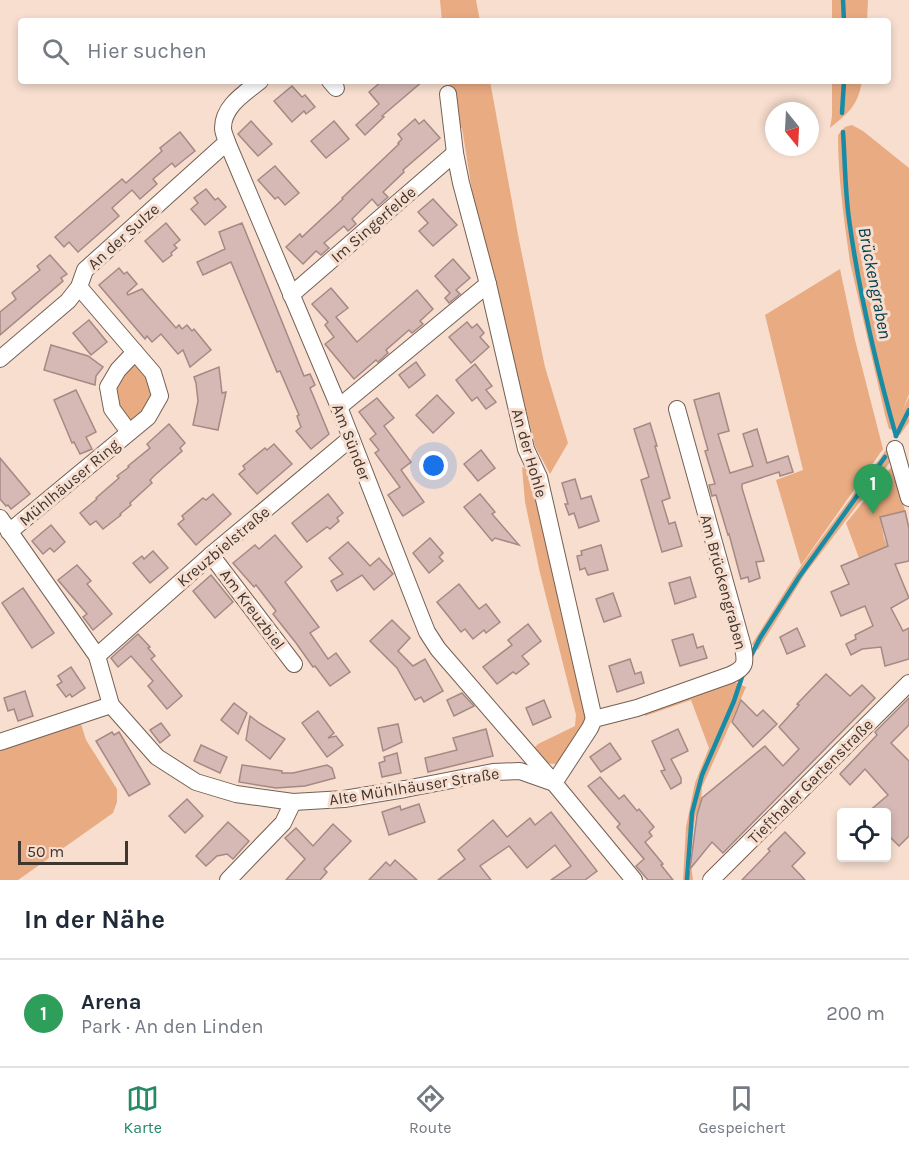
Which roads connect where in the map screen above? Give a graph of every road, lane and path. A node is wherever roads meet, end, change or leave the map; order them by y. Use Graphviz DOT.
graph roads {
  1 [pos="256,84"];
  2 [pos="448,94"];
  3 [pos="227,142"];
  4 [pos="455,153"];
  5 [pos="488,284"];
  6 [pos="79,287"];
  7 [pos="291,295"];
  8 [pos="135,352"];
  9 [pos="0,359"];
  10 [pos="339,407"];
  11 [pos="677,409"];
  12 [pos="129,432"];
  13 [pos="351,438"];
  14 [pos="895,449"];
  15 [pos="909,498"];
  16 [pos="5,525"];
  17 [pos="211,555"];
  18 [pos="96,656"];
  19 [pos="294,664"];
  20 [pos="909,683"];
  21 [pos="111,705"];
  22 [pos="594,719"];
  23 [pos="0,742"];
  24 [pos="554,783"];
  25 [pos="293,802"];
  26 [pos="228,880"];
  27 [pos="634,880"];
  28 [pos="711,880"];
  1 -- 3 [label="street, Am Sünder"];
  2 -- 4 [label="street, An der Hohle"];
  3 -- 6 [label="street, An der Sulze"];
  3 -- 7 [label="street, Am Sünder"];
  4 -- 5 [label="street, An der Hohle"];
  4 -- 7 [label="street, Im Singerfelde"];
  5 -- 10 [label="street"];
  5 -- 22 [label="street, An der Hohle"];
  6 -- 8 [label="street, Mühlhäuser Ring"];
  6 -- 9 [label="street, An der Sulze"];
  7 -- 10 [label="street, Am Sünder"];
  8 -- 12 [label="street, Mühlhäuser Ring"];
  8 -- 12 [label="street, Mühlhäuser Ring"];
  10 -- 13 [label="street, Am Sünder"];
  11 -- 22 [label="street, Am Brückengraben"];
  12 -- 16 [label="street, Mühlhäuser Ring"];
  13 -- 17 [label="street, Kreuzbielstraße"];
  13 -- 24 [label="street, Am Sünder"];
  14 -- 15 [label="street"];
  16 -- 18 [label="street, Alte Mühlhäuser Straße"];
  17 -- 18 [label="street, Kreuzbielstraße"];
  17 -- 19 [label="street, Am Kreuzbiel"];
  18 -- 21 [label="street, Alte Mühlhäuser Straße"];
  20 -- 28 [label="street, Tiefthaler Gartenstraße"];
  21 -- 23 [label="street"];
  21 -- 25 [label="street, Alte Mühlhäuser Straße"];
  22 -- 24 [label="street"];
  24 -- 25 [label="street, Alte Mühlhäuser Straße"];
  24 -- 27 [label="street"];
  25 -- 26 [label="street"];
}
